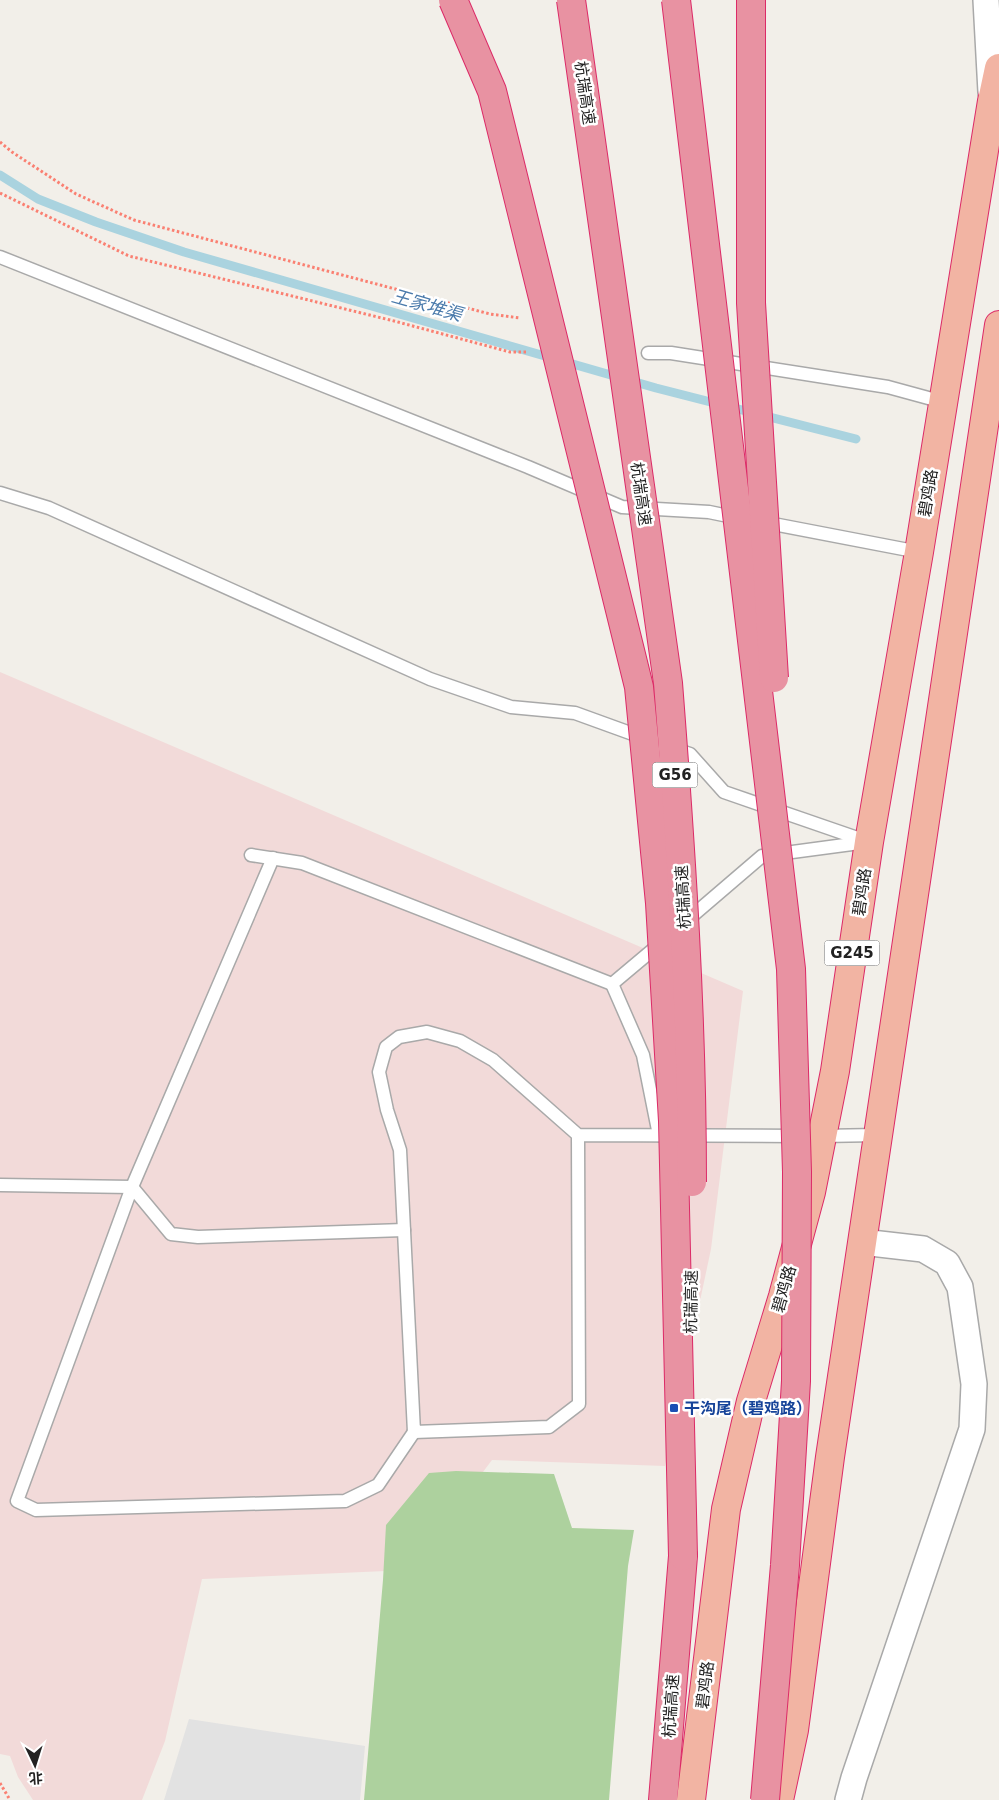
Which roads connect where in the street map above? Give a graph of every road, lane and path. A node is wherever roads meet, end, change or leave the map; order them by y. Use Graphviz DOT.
graph roads {
  1 [pos="453,0"];
  2 [pos="571,0"];
  3 [pos="676,0"];
  4 [pos="750,0"];
  5 [pos="986,0"];
  6 [pos="999,68"];
  7 [pos="992,101"];
  8 [pos="0,142"];
  9 [pos="0,194"];
  10 [pos="0,257"];
  11 [pos="526,318"];
  12 [pos="999,325"];
  13 [pos="510,352"];
  14 [pos="648,353"];
  15 [pos="943,402"];
  16 [pos="0,493"];
  17 [pos="918,552"];
  18 [pos="869,842"];
  19 [pos="251,855"];
  20 [pos="273,858"];
  21 [pos="791,969"];
  22 [pos="612,984"];
  23 [pos="578,1135"];
  24 [pos="659,1135"];
  25 [pos="878,1135"];
  26 [pos="822,1136"];
  27 [pos="0,1185"];
  28 [pos="132,1187"];
  29 [pos="404,1230"];
  30 [pos="862,1242"];
  31 [pos="414,1432"];
  32 [pos="683,1556"];
  33 [pos="0,1783"];
  34 [pos="10,1800"];
  35 [pos="664,1800"];
  36 [pos="691,1800"];
  37 [pos="765,1800"];
  38 [pos="779,1800"];
  39 [pos="848,1800"];
  1 -- 32 [label="highway, bridge"];
  2 -- 32 [label="highway, 杭瑞高速 / G56, bridge"];
  3 -- 21 [label="highway, bridge"];
  4 -- 21 [label="highway, bridge"];
  5 -- 7 [label="street"];
  6 -- 7 [label="highway, 碧鸡路 / G245"];
  7 -- 15 [label="highway, 碧鸡路 / G245"];
  8 -- 11 [label="path"];
  9 -- 13 [label="path"];
  10 -- 17 [label="lane"];
  12 -- 25 [label="highway, G245"];
  14 -- 15 [label="lane"];
  15 -- 17 [label="highway, 碧鸡路 / G245"];
  16 -- 18 [label="lane"];
  17 -- 18 [label="highway, 碧鸡路 / G245"];
  18 -- 22 [label="lane"];
  18 -- 26 [label="highway, 碧鸡路 / G245"];
  19 -- 20 [label="lane"];
  20 -- 22 [label="lane"];
  20 -- 28 [label="lane"];
  21 -- 37 [label="highway, bridge"];
  22 -- 24 [label="lane"];
  23 -- 24 [label="lane"];
  23 -- 29 [label="lane"];
  23 -- 31 [label="lane"];
  24 -- 26 [label="lane"];
  25 -- 26 [label="lane"];
  25 -- 30 [label="highway, G245"];
  26 -- 36 [label="highway, 碧鸡路 / G245"];
  27 -- 28 [label="lane"];
  28 -- 29 [label="lane"];
  28 -- 31 [label="lane"];
  29 -- 31 [label="lane"];
  30 -- 38 [label="highway, G245"];
  30 -- 39 [label="street"];
  32 -- 35 [label="highway, 杭瑞高速"];
  33 -- 34 [label="path"];
}
